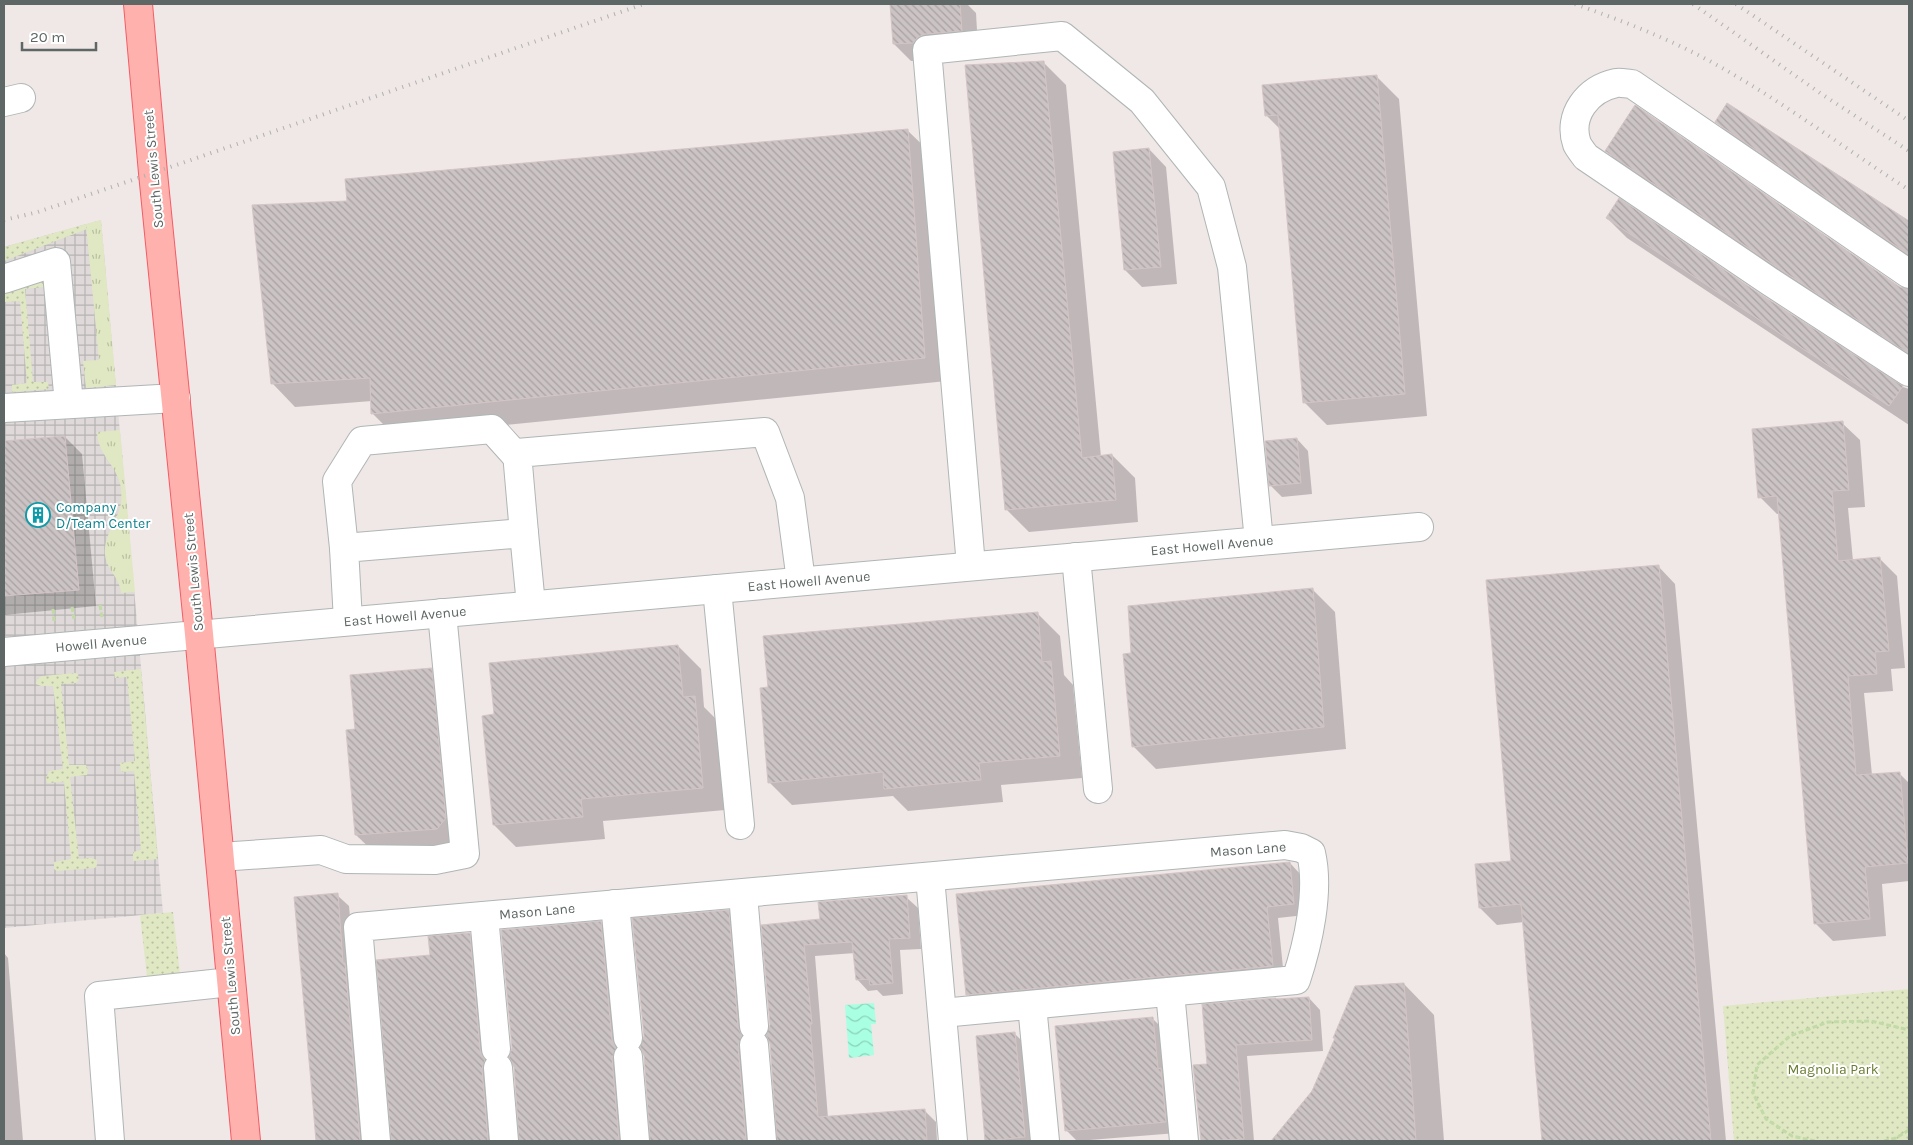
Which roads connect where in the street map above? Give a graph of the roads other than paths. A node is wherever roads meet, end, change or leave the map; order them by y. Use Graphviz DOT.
graph roads {
  1 [pos="138,4"];
  2 [pos="1909,274"];
  3 [pos="4,280"];
  4 [pos="1909,372"];
  5 [pos="176,398"];
  6 [pos="69,404"];
  7 [pos="4,408"];
  8 [pos="518,458"];
  9 [pos="1418,527"];
  10 [pos="524,533"];
  11 [pos="1259,541"];
  12 [pos="344,548"];
  13 [pos="1076,557"];
  14 [pos="971,566"];
  15 [pos="801,581"];
  16 [pos="717,589"];
  17 [pos="531,605"];
  18 [pos="442,613"];
  19 [pos="348,621"];
  20 [pos="199,634"];
  21 [pos="4,652"];
  22 [pos="1098,789"];
  23 [pos="740,825"];
  24 [pos="220,857"];
  25 [pos="930,876"];
  26 [pos="744,894"];
  27 [pos="615,904"];
  28 [pos="484,916"];
  29 [pos="231,982"];
  30 [pos="1170,992"];
  31 [pos="1032,1005"];
  32 [pos="942,1013"];
  33 [pos="110,1141"];
  34 [pos="246,1141"];
  35 [pos="376,1141"];
  36 [pos="504,1141"];
  37 [pos="635,1141"];
  38 [pos="762,1141"];
  39 [pos="953,1141"];
  40 [pos="1045,1141"];
  41 [pos="1184,1141"];
  1 -- 5 [label="main road, South Lewis Street"];
  2 -- 4 [label="street"];
  3 -- 6 [label="street"];
  5 -- 6 [label="street"];
  5 -- 20 [label="main road, South Lewis Street"];
  6 -- 7 [label="street"];
  8 -- 10 [label="street"];
  8 -- 12 [label="street"];
  8 -- 15 [label="street"];
  9 -- 11 [label="street, East Howell Avenue"];
  10 -- 12 [label="street"];
  10 -- 17 [label="street"];
  11 -- 13 [label="street, East Howell Avenue"];
  11 -- 14 [label="street"];
  12 -- 19 [label="street"];
  13 -- 14 [label="street, East Howell Avenue"];
  13 -- 22 [label="street"];
  14 -- 15 [label="street, East Howell Avenue"];
  15 -- 16 [label="street, East Howell Avenue"];
  16 -- 17 [label="street, East Howell Avenue"];
  16 -- 23 [label="street"];
  17 -- 18 [label="street, East Howell Avenue"];
  18 -- 19 [label="street, East Howell Avenue"];
  18 -- 24 [label="street"];
  19 -- 20 [label="street, East Howell Avenue"];
  20 -- 21 [label="street, Howell Avenue"];
  20 -- 24 [label="main road, South Lewis Street"];
  24 -- 29 [label="main road, South Lewis Street"];
  25 -- 26 [label="street, Mason Lane"];
  25 -- 30 [label="street, Mason Lane"];
  25 -- 32 [label="street"];
  26 -- 27 [label="street, Mason Lane"];
  26 -- 38 [label="street"];
  27 -- 28 [label="street, Mason Lane"];
  27 -- 37 [label="street"];
  28 -- 35 [label="street, Mason Lane"];
  28 -- 36 [label="street"];
  29 -- 33 [label="street"];
  29 -- 34 [label="main road, South Lewis Street"];
  30 -- 31 [label="street, Mason Lane"];
  30 -- 41 [label="street"];
  31 -- 32 [label="street, Mason Lane"];
  31 -- 40 [label="street"];
  32 -- 39 [label="street"];
}
